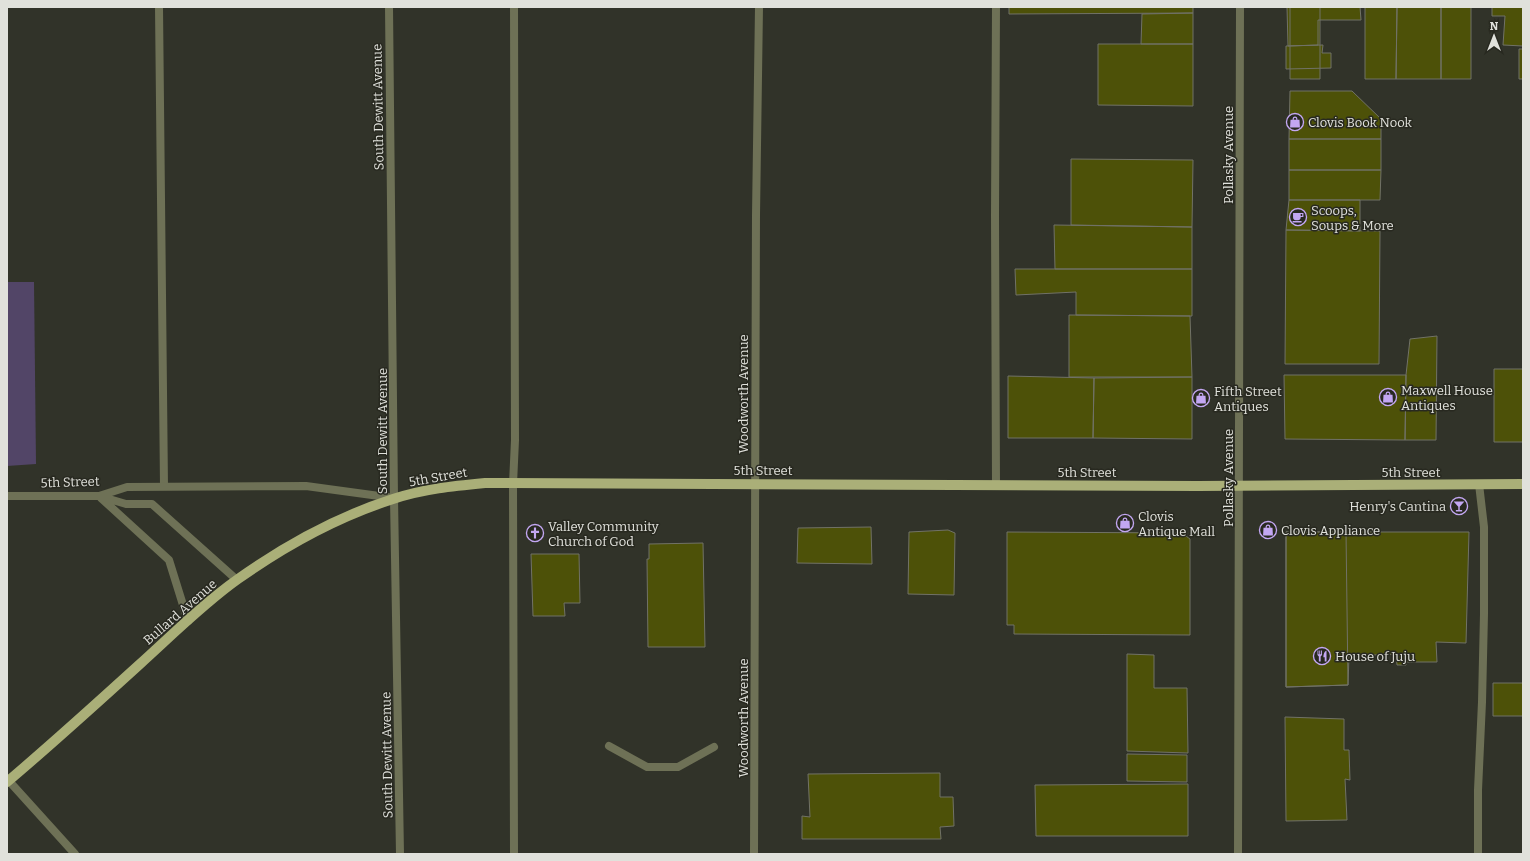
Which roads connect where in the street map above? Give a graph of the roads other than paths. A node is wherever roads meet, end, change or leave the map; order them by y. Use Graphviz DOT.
graph roads {
  1 [pos="159,7"];
  2 [pos="389,7"];
  3 [pos="514,7"];
  4 [pos="759,7"];
  5 [pos="996,7"];
  6 [pos="1240,7"];
  7 [pos="755,483"];
  8 [pos="513,484"];
  9 [pos="1479,484"];
  10 [pos="1523,484"];
  11 [pos="996,485"];
  12 [pos="164,486"];
  13 [pos="1239,486"];
  14 [pos="7,496"];
  15 [pos="99,496"];
  16 [pos="394,498"];
  17 [pos="237,580"];
  18 [pos="188,621"];
  19 [pos="609,746"];
  20 [pos="714,747"];
  21 [pos="8,782"];
  22 [pos="75,854"];
  23 [pos="400,854"];
  24 [pos="514,854"];
  25 [pos="754,854"];
  26 [pos="1238,854"];
  27 [pos="1478,854"];
  1 -- 12 [label="street"];
  2 -- 16 [label="street, South Dewitt Avenue"];
  3 -- 8 [label="street"];
  4 -- 7 [label="street, Woodworth Avenue"];
  5 -- 11 [label="street"];
  6 -- 13 [label="street, Pollasky Avenue"];
  7 -- 8 [label="main road, 5th Street"];
  7 -- 11 [label="main road, 5th Street"];
  7 -- 25 [label="street, Woodworth Avenue"];
  8 -- 16 [label="main road, 5th Street"];
  8 -- 24 [label="street"];
  9 -- 10 [label="main road, 5th Street"];
  9 -- 13 [label="main road, 5th Street"];
  9 -- 27 [label="street"];
  11 -- 13 [label="main road, 5th Street"];
  12 -- 15 [label="street, 5th Street"];
  12 -- 16 [label="street, 5th Street"];
  13 -- 26 [label="street, Pollasky Avenue"];
  14 -- 15 [label="street, 5th Street"];
  15 -- 17 [label="street"];
  15 -- 18 [label="street"];
  16 -- 17 [label="main road, Bullard Avenue"];
  16 -- 23 [label="street, South Dewitt Avenue"];
  17 -- 18 [label="main road, Bullard Avenue"];
  18 -- 21 [label="main road, Bullard Avenue"];
  19 -- 20 [label="street"];
  21 -- 22 [label="street"];
}
